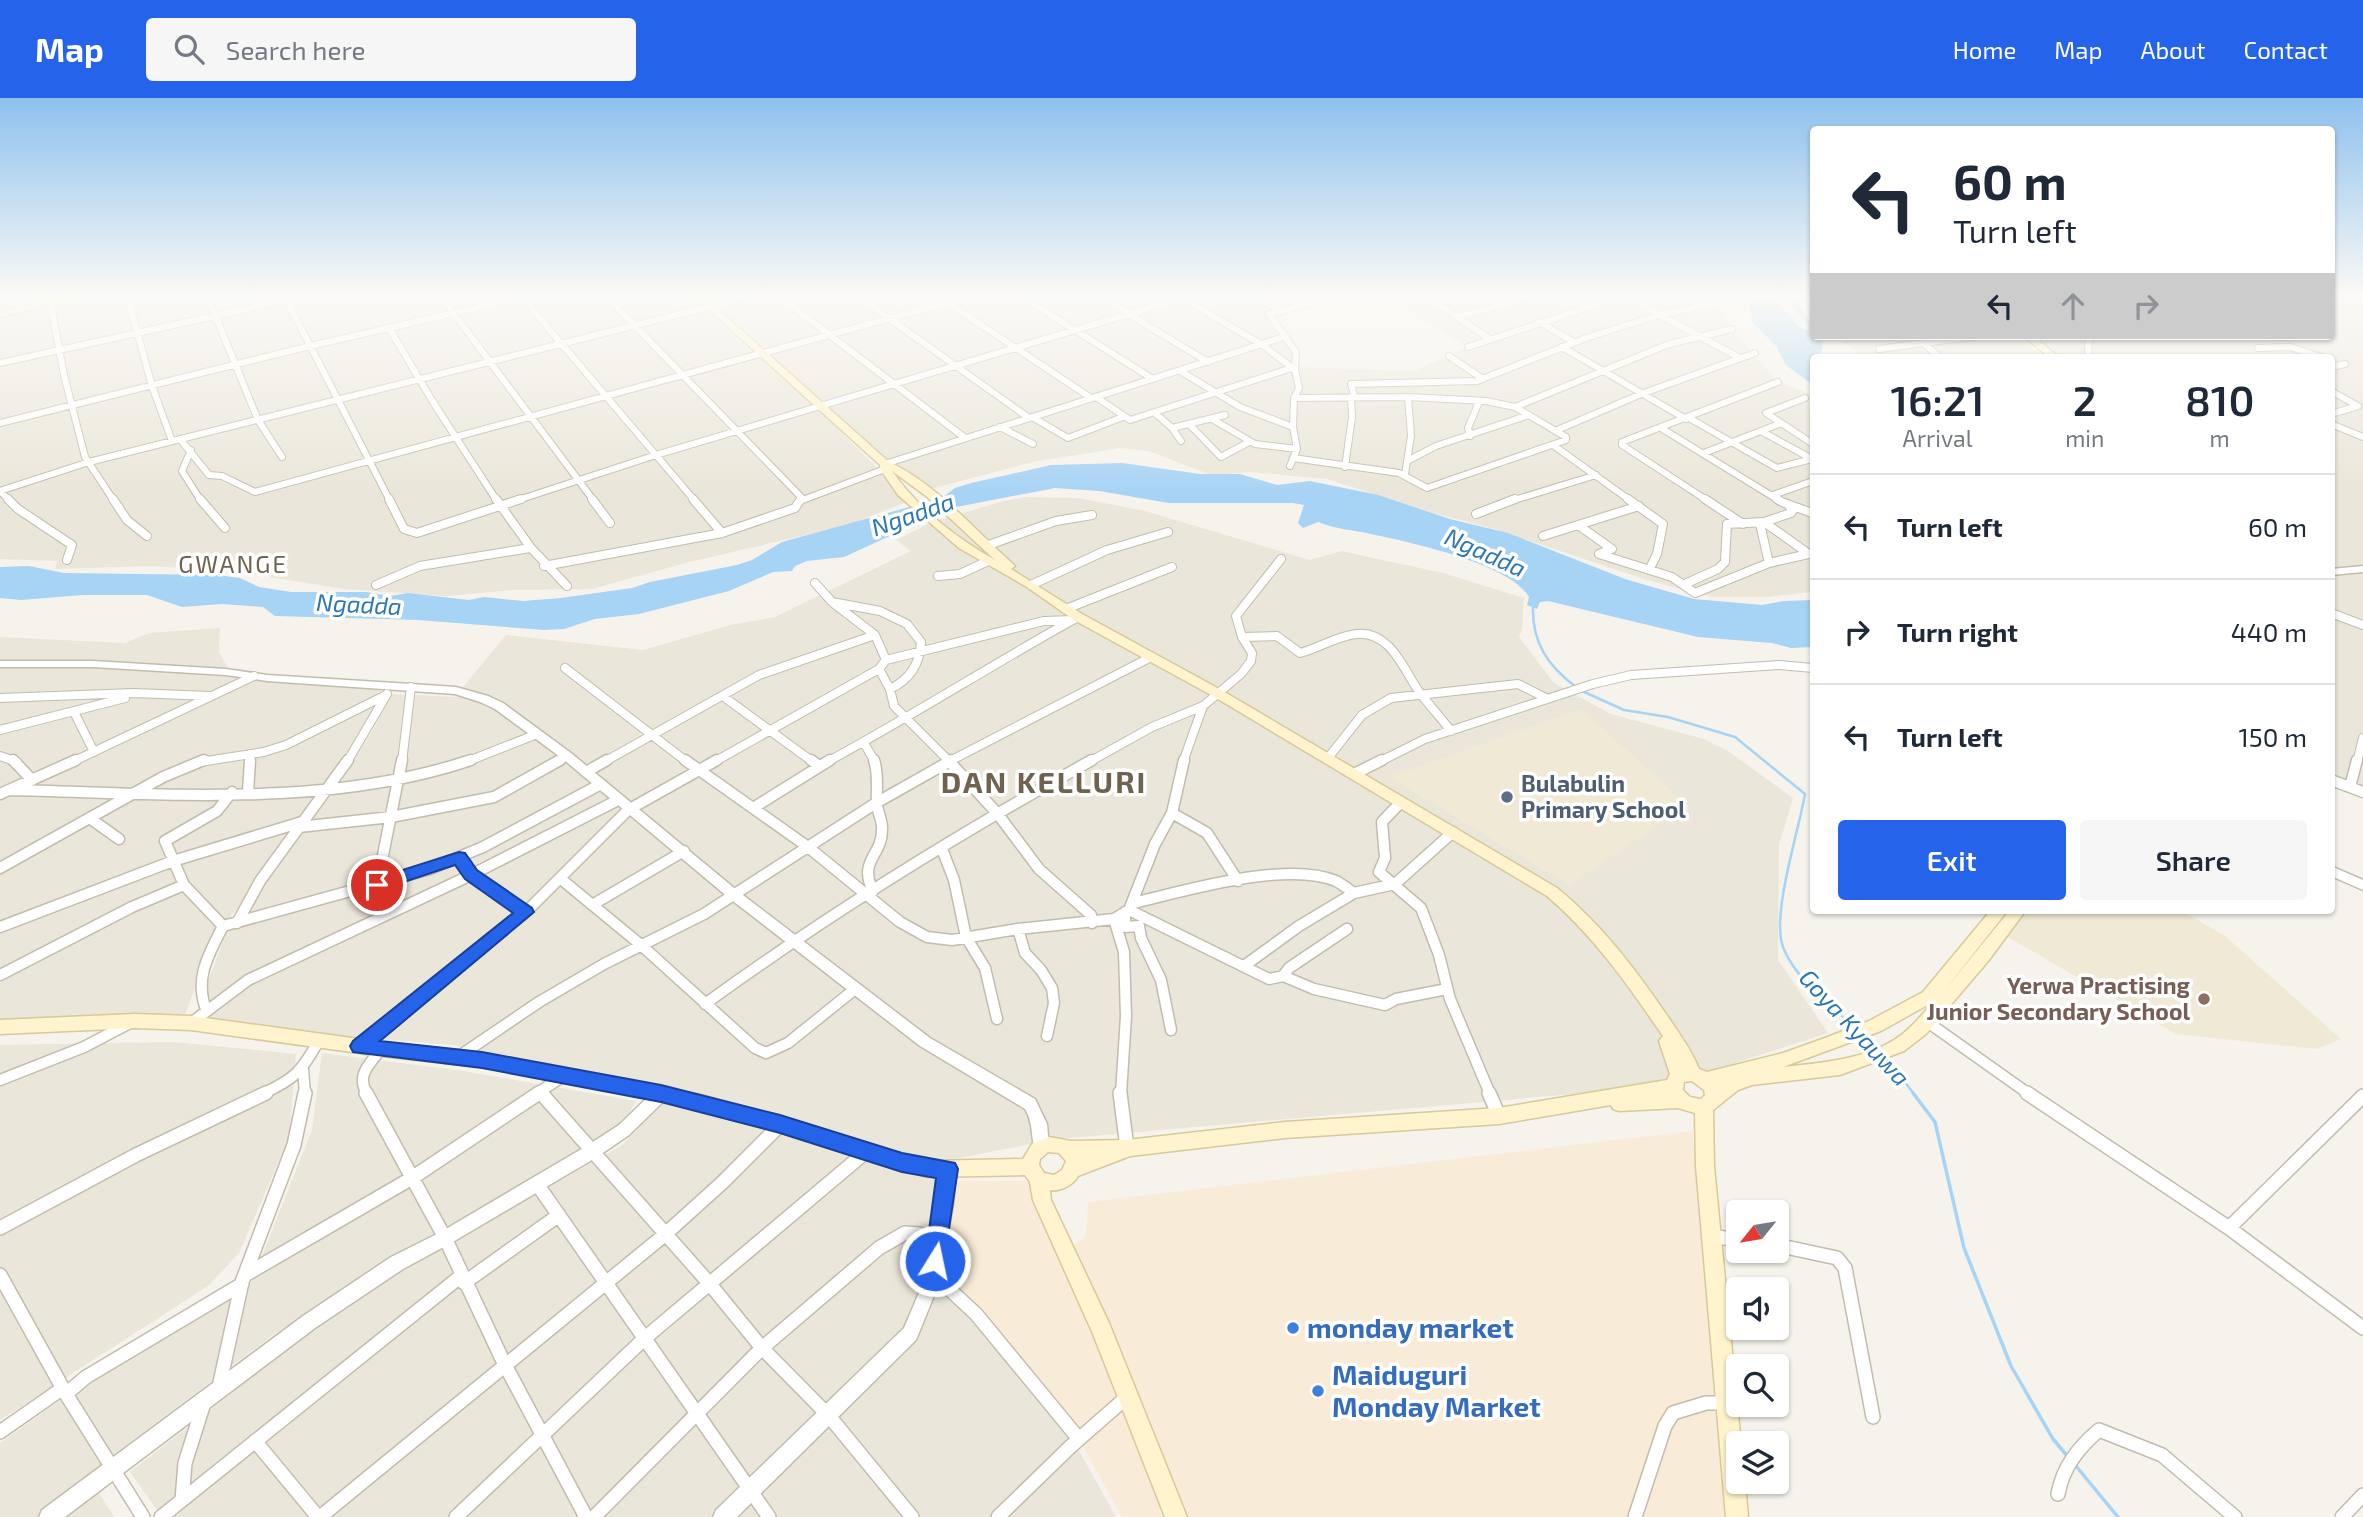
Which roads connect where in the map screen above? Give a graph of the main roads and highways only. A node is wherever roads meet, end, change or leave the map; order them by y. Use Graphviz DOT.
graph roads {
  1 [pos="772,361"];
  2 [pos="885,467"];
  3 [pos="1031,585"];
  4 [pos="1997,914"];
  5 [pos="2015,914"];
  6 [pos="0,1027"];
  7 [pos="1692,1091"];
  8 [pos="1131,1147"];
  9 [pos="1069,1149"];
  10 [pos="1073,1170"];
  11 [pos="1034,1174"];
  12 [pos="1176,1517"];
  13 [pos="1737,1517"];
  1 -- 2 [label="main road"];
  2 -- 3 [label="main road"];
  2 -- 3 [label="main road"];
  3 -- 7 [label="main road"];
  4 -- 7 [label="main road"];
  5 -- 7 [label="main road"];
  6 -- 11 [label="main road"];
  7 -- 8 [label="main road"];
  7 -- 13 [label="main road"];
  8 -- 9 [label="main road"];
  8 -- 10 [label="main road"];
  9 -- 10 [label="main road"];
  9 -- 11 [label="main road"];
  10 -- 11 [label="main road"];
  11 -- 12 [label="main road"];
}
